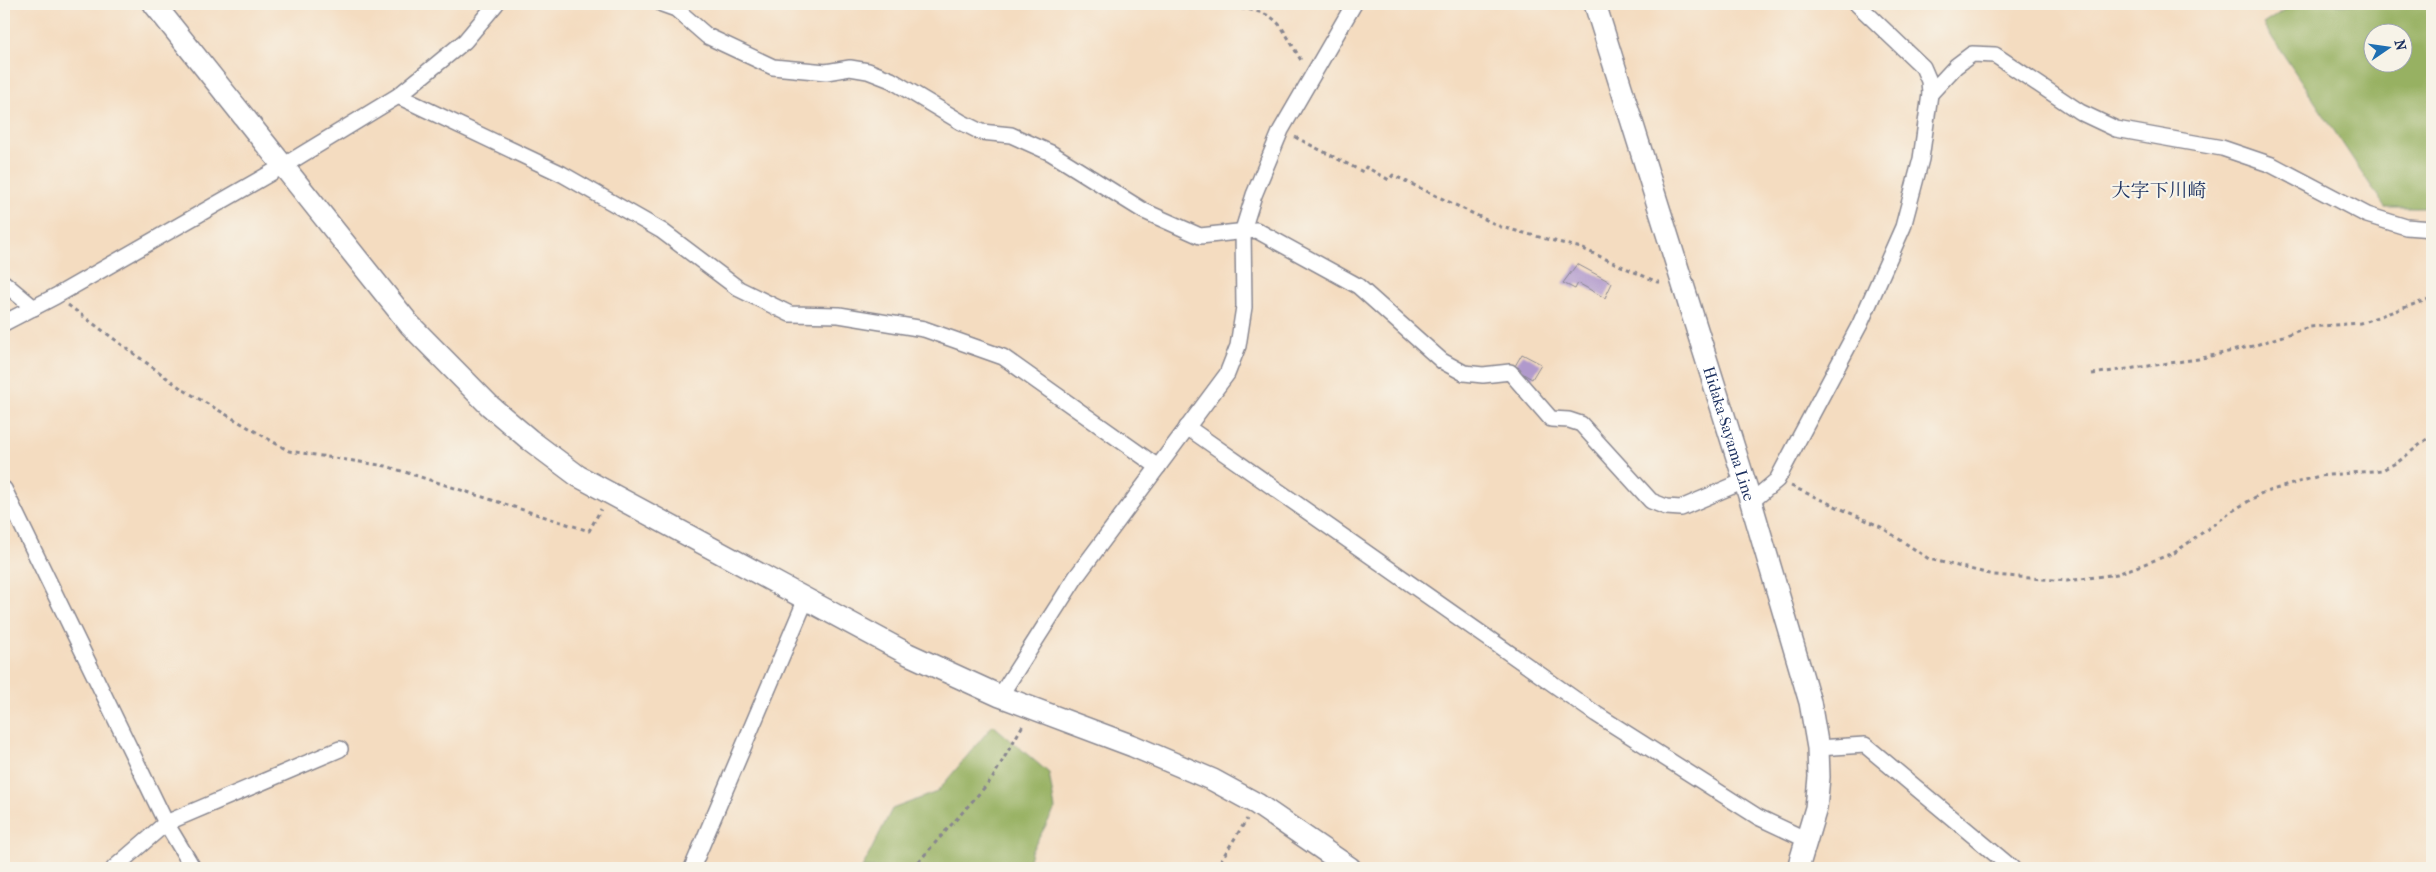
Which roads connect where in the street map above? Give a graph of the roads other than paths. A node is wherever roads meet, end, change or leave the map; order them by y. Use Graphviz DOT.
graph roads {
  1 [pos="154,4"];
  2 [pos="496,4"];
  3 [pos="662,4"];
  4 [pos="1354,4"];
  5 [pos="1595,4"];
  6 [pos="1857,4"];
  7 [pos="1930,94"];
  8 [pos="398,96"];
  9 [pos="284,166"];
  10 [pos="2432,229"];
  11 [pos="1243,230"];
  12 [pos="4,283"];
  13 [pos="34,308"];
  14 [pos="4,323"];
  15 [pos="1187,428"];
  16 [pos="1158,467"];
  17 [pos="1744,481"];
  18 [pos="4,489"];
  19 [pos="1751,502"];
  20 [pos="806,599"];
  21 [pos="1000,696"];
  22 [pos="1818,748"];
  23 [pos="340,750"];
  24 [pos="166,823"];
  25 [pos="1807,840"];
  26 [pos="114,868"];
  27 [pos="193,868"];
  28 [pos="692,868"];
  29 [pos="1350,868"];
  30 [pos="1798,868"];
  31 [pos="2012,868"];
  1 -- 9 [label="street"];
  2 -- 8 [label="street"];
  3 -- 11 [label="street"];
  4 -- 11 [label="street"];
  5 -- 17 [label="street, Hidaka-Sayama Line"];
  6 -- 7 [label="street"];
  7 -- 10 [label="street"];
  7 -- 19 [label="street"];
  8 -- 9 [label="street"];
  8 -- 16 [label="street"];
  9 -- 13 [label="street"];
  9 -- 20 [label="street"];
  11 -- 15 [label="street"];
  11 -- 17 [label="street"];
  12 -- 13 [label="street"];
  13 -- 14 [label="street"];
  15 -- 16 [label="street"];
  15 -- 25 [label="street"];
  16 -- 21 [label="street"];
  17 -- 19 [label="street, Hidaka-Sayama Line"];
  18 -- 24 [label="street"];
  19 -- 22 [label="street, Hidaka-Sayama Line"];
  20 -- 21 [label="street"];
  20 -- 28 [label="street"];
  21 -- 29 [label="street"];
  22 -- 25 [label="street, Hidaka-Sayama Line"];
  22 -- 31 [label="street"];
  23 -- 24 [label="street"];
  24 -- 26 [label="street"];
  24 -- 27 [label="street"];
  25 -- 30 [label="street, Hidaka-Sayama Line"];
}
